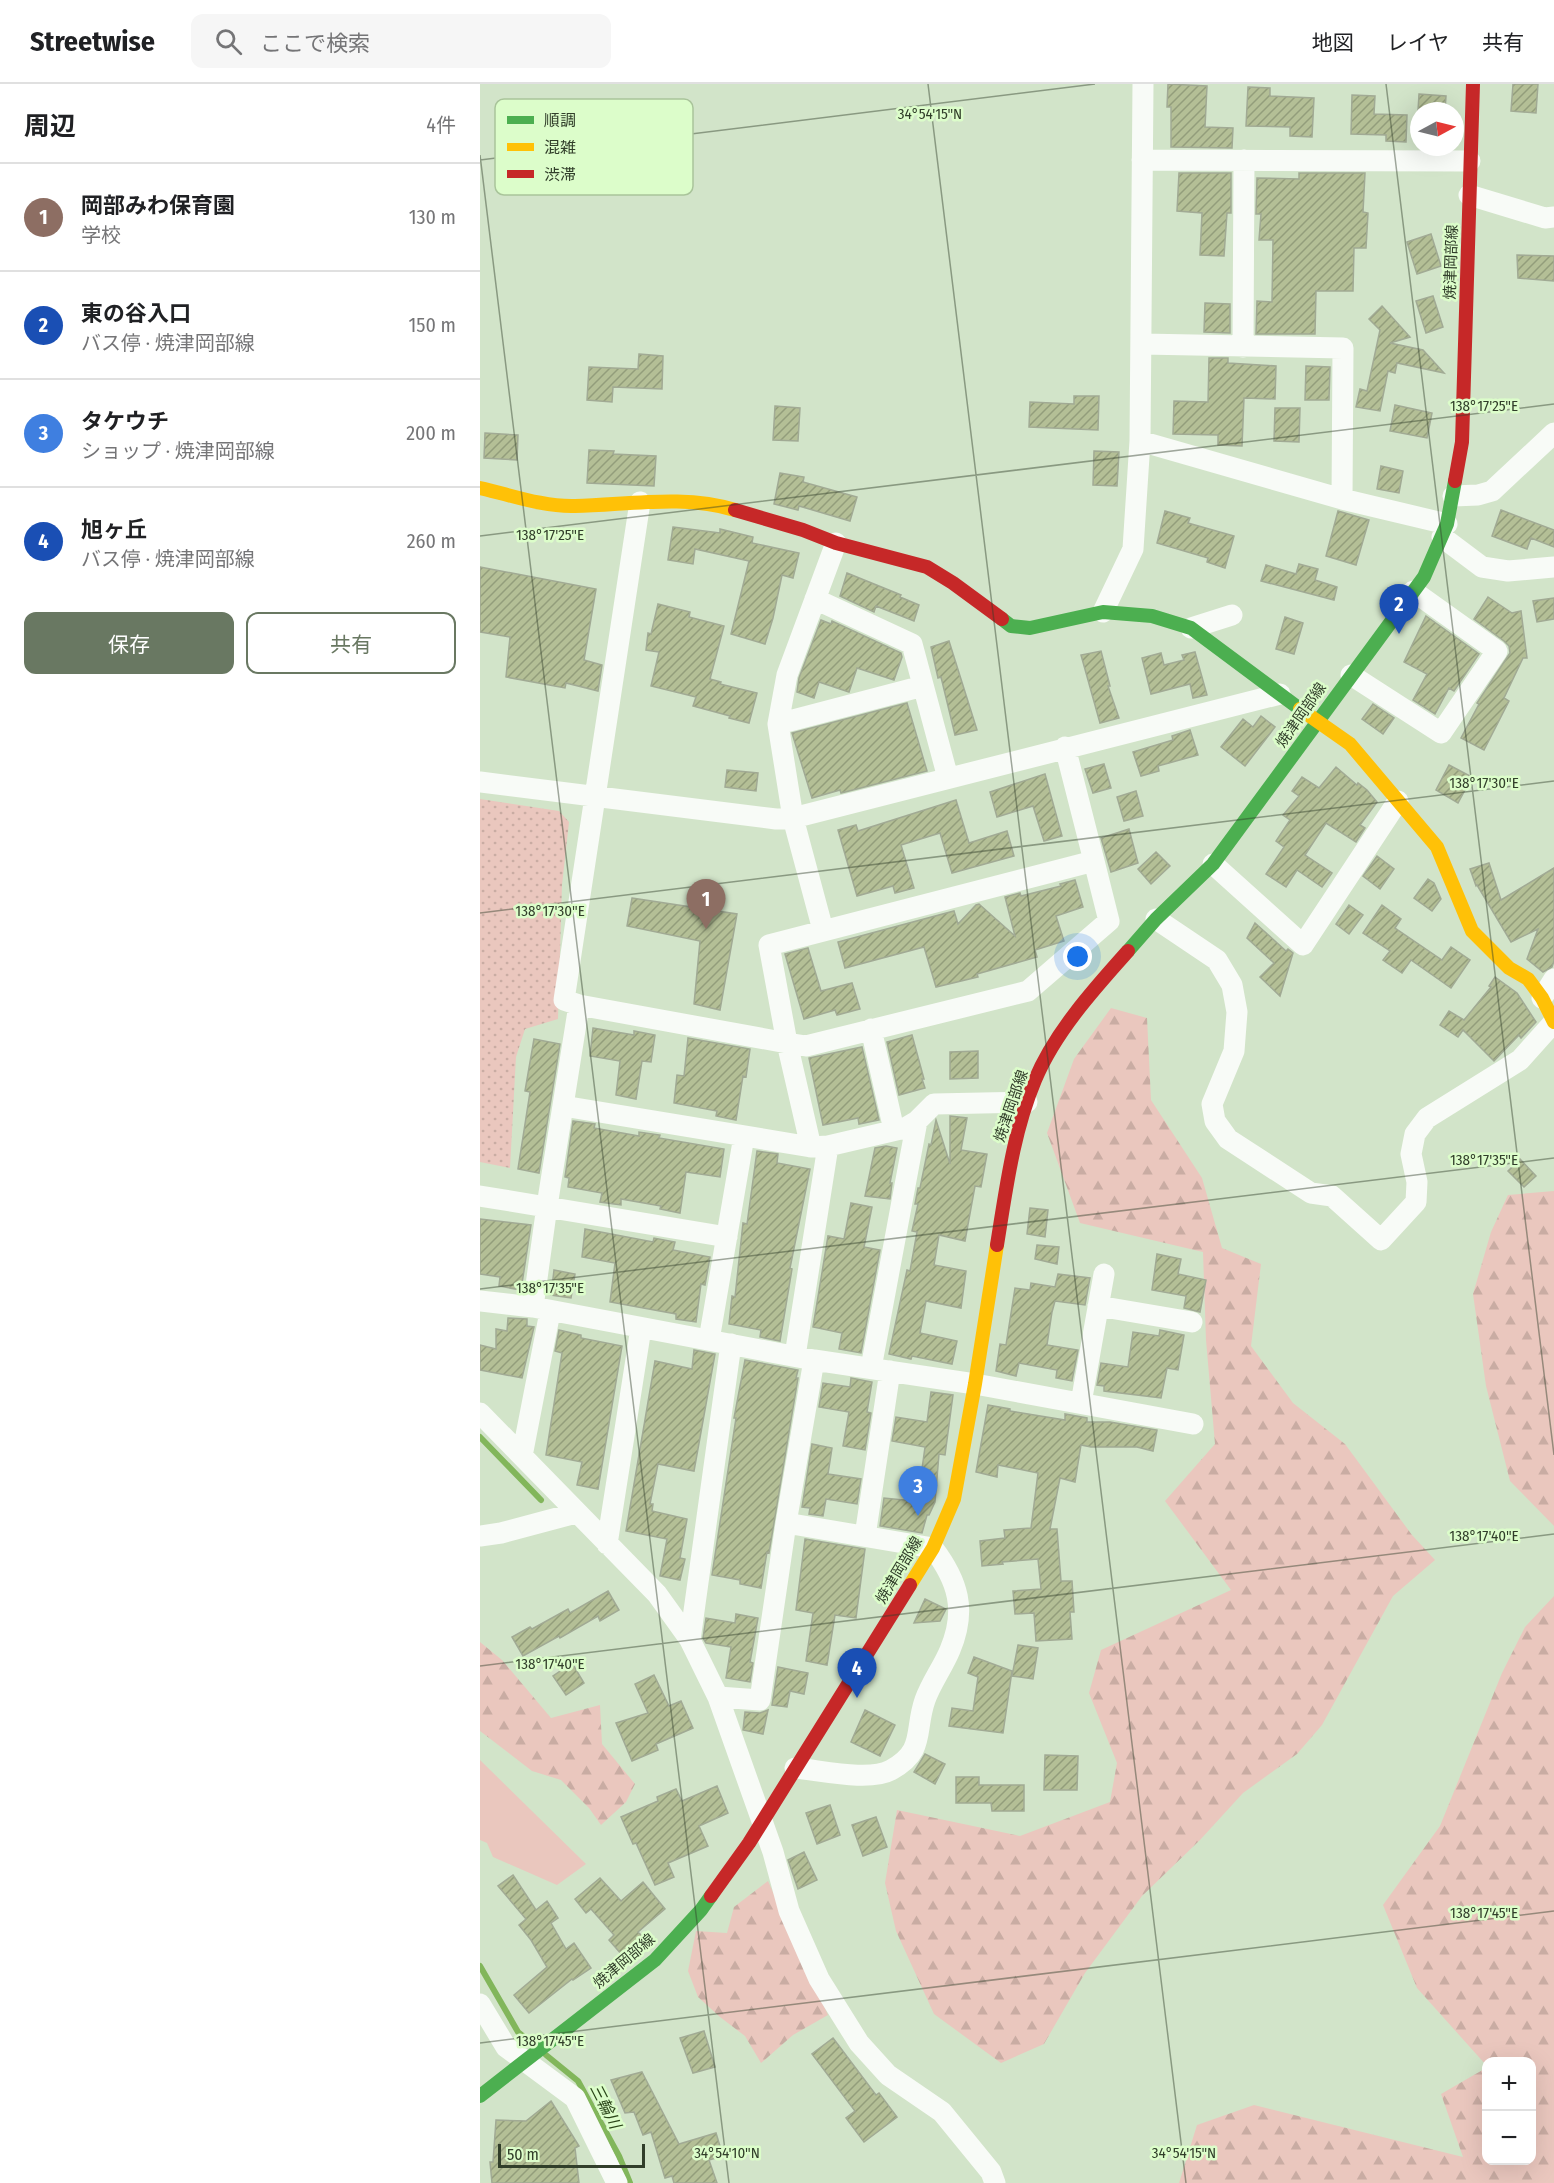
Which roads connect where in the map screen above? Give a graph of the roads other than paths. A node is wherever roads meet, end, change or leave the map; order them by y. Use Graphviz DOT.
graph roads {
  1 [pos="1143,84"];
  2 [pos="1473,84"];
  3 [pos="1142,160"];
  4 [pos="1244,160"];
  5 [pos="1470,160"];
  6 [pos="1469,195"];
  7 [pos="1554,217"];
  8 [pos="1142,344"];
  9 [pos="1243,347"];
  10 [pos="1554,432"];
  11 [pos="1140,441"];
  12 [pos="480,488"];
  13 [pos="1453,496"];
  14 [pos="1342,499"];
  15 [pos="640,502"];
  16 [pos="1444,530"];
  17 [pos="836,543"];
  18 [pos="1554,567"];
  19 [pos="1413,591"];
  20 [pos="815,599"];
  21 [pos="1103,612"];
  22 [pos="1232,615"];
  23 [pos="1191,628"];
  24 [pos="1351,675"];
  25 [pos="922,686"];
  26 [pos="1280,694"];
  27 [pos="1317,721"];
  28 [pos="778,724"];
  29 [pos="1065,747"];
  30 [pos="948,778"];
  31 [pos="480,782"];
  32 [pos="596,798"];
  33 [pos="1398,801"];
  34 [pos="793,818"];
  35 [pos="1094,861"];
  36 [pos="1213,864"];
  37 [pos="1156,919"];
  38 [pos="823,930"];
  39 [pos="1554,980"];
  40 [pos="1542,998"];
  41 [pos="579,1005"];
  42 [pos="1554,1022"];
  43 [pos="871,1029"];
  44 [pos="787,1043"];
  45 [pos="1027,1102"];
  46 [pos="563,1106"];
  47 [pos="917,1121"];
  48 [pos="894,1130"];
  49 [pos="744,1136"];
  50 [pos="819,1146"];
  51 [pos="480,1196"];
  52 [pos="547,1206"];
  53 [pos="727,1237"];
  54 [pos="1104,1274"];
  55 [pos="480,1301"];
  56 [pos="1098,1306"];
  57 [pos="542,1310"];
  58 [pos="1192,1322"];
  59 [pos="641,1328"];
  60 [pos="709,1340"];
  61 [pos="731,1344"];
  62 [pos="804,1358"];
  63 [pos="881,1370"];
  64 [pos="975,1384"];
  65 [pos="1081,1403"];
  66 [pos="480,1413"];
  67 [pos="1193,1424"];
  68 [pos="522,1456"];
  69 [pos="576,1513"];
  70 [pos="786,1522"];
  71 [pos="480,1536"];
  72 [pos="865,1536"];
  73 [pos="607,1544"];
  74 [pos="933,1548"];
  75 [pos="690,1640"];
  76 [pos="718,1697"];
  77 [pos="795,1768"];
  78 [pos="762,1821"];
  79 [pos="480,2004"];
  80 [pos="526,2061"];
  81 [pos="480,2096"];
  82 [pos="617,2183"];
  83 [pos="994,2183"];
  1 -- 3 [label="street"];
  2 -- 5 [label="main road, 焼津岡部線"];
  3 -- 4 [label="street"];
  3 -- 8 [label="street"];
  4 -- 5 [label="street"];
  4 -- 9 [label="street"];
  5 -- 6 [label="main road, 焼津岡部線"];
  6 -- 7 [label="street"];
  6 -- 13 [label="main road, 焼津岡部線"];
  8 -- 9 [label="street"];
  8 -- 11 [label="street"];
  9 -- 14 [label="street"];
  10 -- 13 [label="street"];
  11 -- 14 [label="street"];
  11 -- 21 [label="street"];
  12 -- 15 [label="main road"];
  13 -- 16 [label="main road, 焼津岡部線"];
  14 -- 16 [label="street"];
  15 -- 17 [label="main road"];
  15 -- 32 [label="street"];
  16 -- 18 [label="street"];
  16 -- 19 [label="main road, 焼津岡部線"];
  17 -- 20 [label="street"];
  17 -- 21 [label="main road"];
  19 -- 24 [label="main road, 焼津岡部線"];
  19 -- 24 [label="street"];
  20 -- 25 [label="street"];
  20 -- 28 [label="street"];
  21 -- 23 [label="main road"];
  22 -- 23 [label="street"];
  23 -- 26 [label="main road"];
  24 -- 27 [label="main road, 焼津岡部線"];
  25 -- 28 [label="street"];
  25 -- 30 [label="street"];
  26 -- 27 [label="main road"];
  26 -- 29 [label="street"];
  27 -- 33 [label="main road"];
  27 -- 36 [label="main road, 焼津岡部線"];
  28 -- 34 [label="street"];
  29 -- 30 [label="street"];
  29 -- 35 [label="street"];
  30 -- 34 [label="street"];
  31 -- 32 [label="street"];
  32 -- 34 [label="street"];
  32 -- 41 [label="street"];
  33 -- 36 [label="street"];
  33 -- 40 [label="main road"];
  34 -- 38 [label="street"];
  35 -- 38 [label="street"];
  35 -- 43 [label="street"];
  36 -- 37 [label="main road, 焼津岡部線"];
  37 -- 42 [label="street"];
  37 -- 45 [label="main road, 焼津岡部線"];
  38 -- 44 [label="street"];
  39 -- 40 [label="street"];
  40 -- 42 [label="main road"];
  41 -- 44 [label="street"];
  41 -- 46 [label="street"];
  43 -- 44 [label="street"];
  43 -- 48 [label="street"];
  44 -- 50 [label="street"];
  45 -- 47 [label="street"];
  45 -- 64 [label="main road, 焼津岡部線"];
  46 -- 49 [label="street"];
  46 -- 52 [label="street"];
  47 -- 48 [label="street"];
  47 -- 63 [label="street"];
  48 -- 50 [label="street"];
  49 -- 50 [label="street"];
  49 -- 53 [label="street"];
  50 -- 62 [label="street"];
  51 -- 52 [label="street"];
  52 -- 53 [label="street"];
  52 -- 57 [label="street"];
  53 -- 60 [label="street"];
  54 -- 56 [label="street"];
  55 -- 57 [label="street"];
  56 -- 58 [label="street"];
  56 -- 65 [label="street"];
  57 -- 59 [label="street"];
  57 -- 68 [label="street"];
  59 -- 60 [label="street"];
  59 -- 73 [label="street"];
  60 -- 61 [label="street"];
  61 -- 62 [label="street"];
  61 -- 75 [label="street"];
  62 -- 63 [label="street"];
  62 -- 70 [label="street"];
  63 -- 64 [label="street"];
  63 -- 72 [label="street"];
  64 -- 65 [label="street"];
  64 -- 74 [label="main road, 焼津岡部線"];
  65 -- 67 [label="street"];
  66 -- 68 [label="street"];
  68 -- 69 [label="street"];
  69 -- 71 [label="street"];
  69 -- 73 [label="street"];
  70 -- 72 [label="street"];
  70 -- 76 [label="street"];
  72 -- 74 [label="street"];
  73 -- 75 [label="street"];
  74 -- 77 [label="main road, 焼津岡部線"];
  74 -- 77 [label="street"];
  75 -- 76 [label="street"];
  76 -- 78 [label="street"];
  77 -- 78 [label="main road, 焼津岡部線"];
  78 -- 80 [label="main road, 焼津岡部線"];
  78 -- 83 [label="street"];
  79 -- 80 [label="street"];
  80 -- 81 [label="main road, 焼津岡部線"];
  80 -- 82 [label="street"];
}
